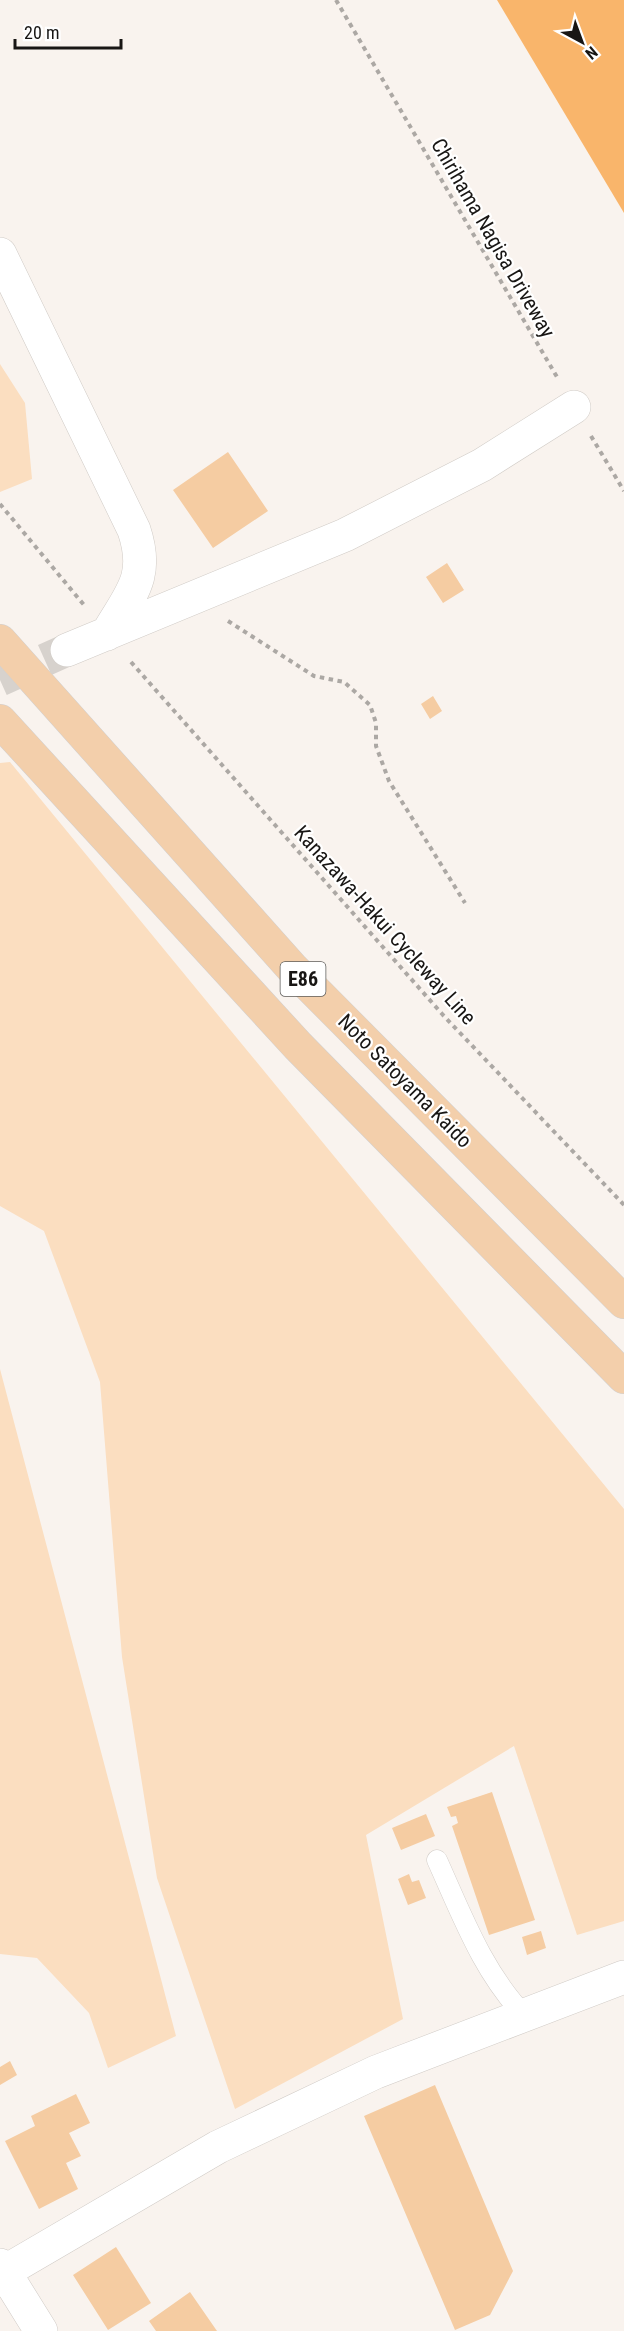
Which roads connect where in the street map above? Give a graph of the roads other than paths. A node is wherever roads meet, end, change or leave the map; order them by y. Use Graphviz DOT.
graph roads {
  1 [pos="0,254"];
  2 [pos="574,407"];
  3 [pos="107,634"];
  4 [pos="0,641"];
  5 [pos="67,650"];
  6 [pos="0,722"];
  7 [pos="624,1302"];
  8 [pos="624,1377"];
  9 [pos="437,1860"];
  10 [pos="624,1977"];
  11 [pos="526,2016"];
  12 [pos="1,2273"];
  13 [pos="41,2331"];
  1 -- 3 [label="street"];
  2 -- 3 [label="street"];
  3 -- 5 [label="street"];
  4 -- 7 [label="highway, Noto Satoyama Kaido / E86"];
  6 -- 8 [label="highway, E86"];
  9 -- 11 [label="lane"];
  10 -- 11 [label="street"];
  11 -- 12 [label="street"];
  12 -- 13 [label="street"];
}
